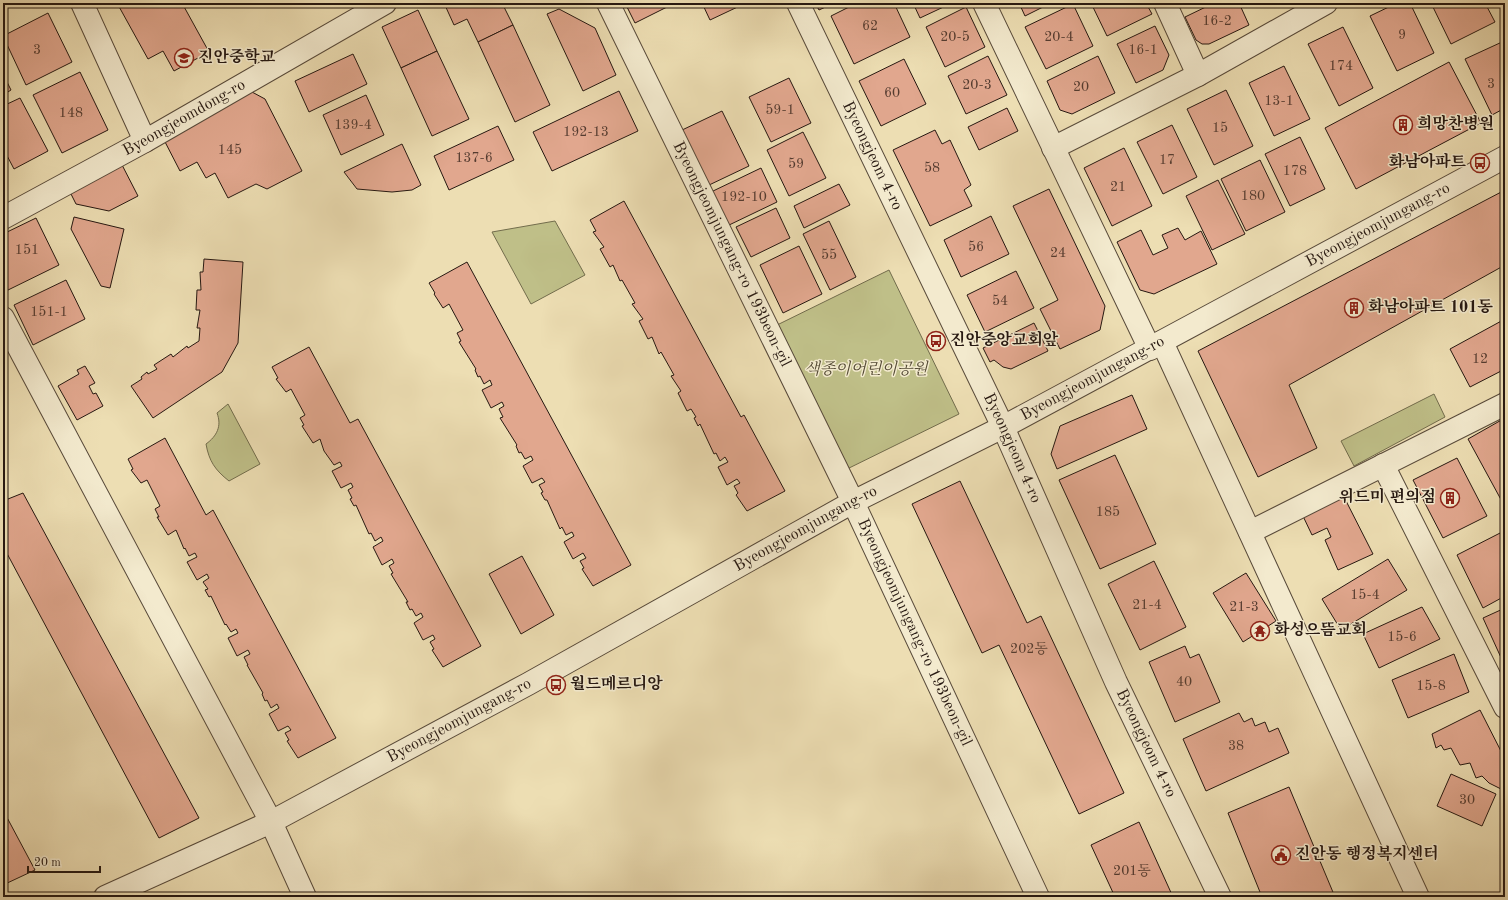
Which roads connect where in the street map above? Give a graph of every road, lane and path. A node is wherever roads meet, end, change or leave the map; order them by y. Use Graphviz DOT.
graph roads {
  1 [pos="82,3"];
  2 [pos="385,3"];
  3 [pos="608,3"];
  4 [pos="798,3"];
  5 [pos="984,3"];
  6 [pos="1165,3"];
  7 [pos="1326,3"];
  8 [pos="1198,75"];
  9 [pos="145,140"];
  10 [pos="1053,148"];
  11 [pos="1505,157"];
  12 [pos="3,218"];
  13 [pos="3,318"];
  14 [pos="1156,346"];
  15 [pos="1505,404"];
  16 [pos="1003,427"];
  17 [pos="1383,465"];
  18 [pos="852,502"];
  19 [pos="1250,532"];
  20 [pos="1505,707"];
  21 [pos="271,822"];
  22 [pos="105,897"];
  23 [pos="305,897"];
  24 [pos="1038,897"];
  25 [pos="1220,897"];
  26 [pos="1418,897"];
  1 -- 9 [label="street"];
  2 -- 9 [label="street, Byeongjeomdong-ro"];
  3 -- 18 [label="street, Byeongjeomjungang-ro 193beon-gil"];
  4 -- 16 [label="street, Byeongjeom 4-ro"];
  5 -- 10 [label="street"];
  6 -- 8 [label="street"];
  7 -- 8 [label="street"];
  8 -- 10 [label="street"];
  9 -- 12 [label="street, Byeongjeomdong-ro"];
  10 -- 14 [label="street"];
  11 -- 14 [label="street, Byeongjeomjungang-ro"];
  13 -- 21 [label="street"];
  14 -- 16 [label="street, Byeongjeomjungang-ro"];
  14 -- 19 [label="street"];
  15 -- 17 [label="street"];
  16 -- 18 [label="street, Byeongjeomjungang-ro"];
  16 -- 25 [label="street, Byeongjeom 4-ro"];
  17 -- 19 [label="street"];
  17 -- 20 [label="street"];
  18 -- 21 [label="street, Byeongjeomjungang-ro"];
  18 -- 24 [label="street, Byeongjeomjungang-ro 193beon-gil"];
  19 -- 26 [label="street"];
  21 -- 22 [label="street, Byeongjeomjungang-ro"];
  21 -- 23 [label="street"];
}
